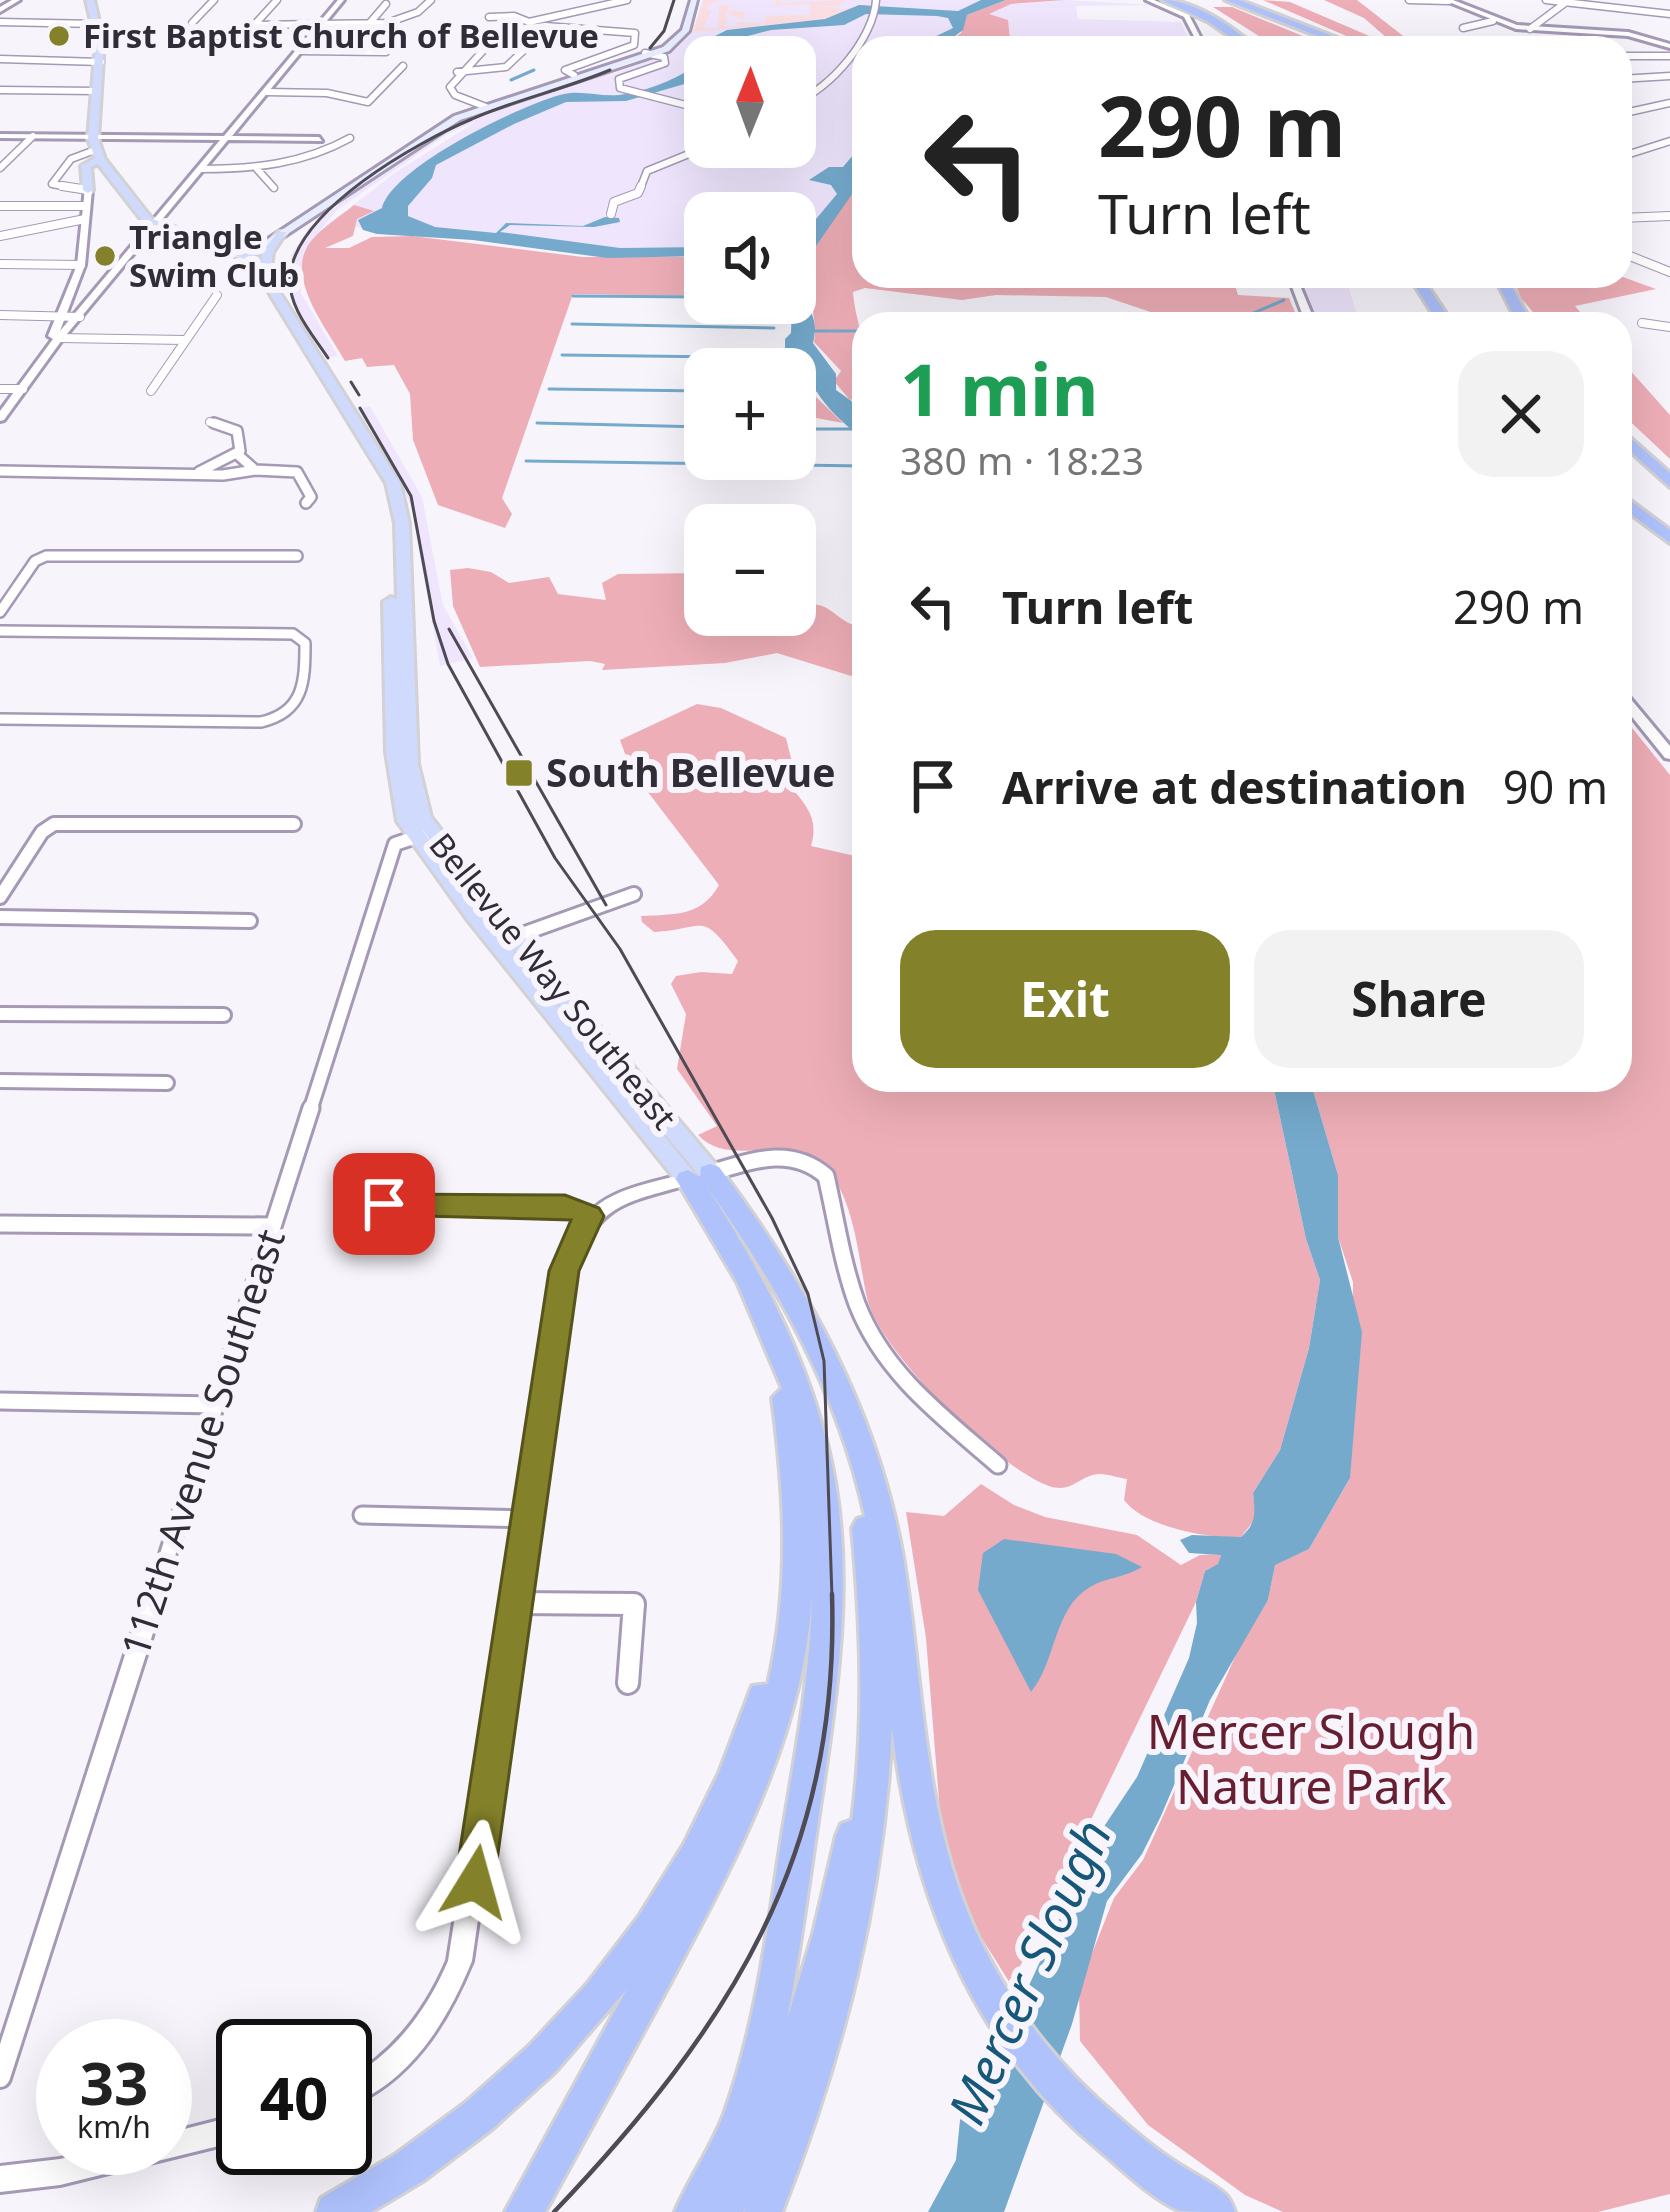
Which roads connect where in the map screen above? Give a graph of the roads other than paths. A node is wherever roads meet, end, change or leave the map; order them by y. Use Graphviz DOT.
graph roads {
  1 [pos="17,0"];
  2 [pos="90,0"];
  3 [pos="214,0"];
  4 [pos="277,0"];
  5 [pos="341,0"];
  6 [pos="431,0"];
  7 [pos="627,0"];
  8 [pos="682,0"];
  9 [pos="694,0"];
  10 [pos="1149,0"];
  11 [pos="1167,0"];
  12 [pos="1186,0"];
  13 [pos="1230,0"];
  14 [pos="1251,0"];
  15 [pos="1409,0"];
  16 [pos="1448,0"];
  17 [pos="1546,0"];
  18 [pos="876,3"];
  19 [pos="1564,3"];
  20 [pos="386,4"];
  21 [pos="518,5"];
  22 [pos="608,6"];
  23 [pos="0,10"];
  24 [pos="620,10"];
  25 [pos="1670,14"];
  26 [pos="514,16"];
  27 [pos="489,17"];
  28 [pos="0,22"];
  29 [pos="1493,22"];
  30 [pos="192,23"];
  31 [pos="387,23"];
  32 [pos="96,24"];
  33 [pos="255,25"];
  34 [pos="321,25"];
  35 [pos="368,25"];
  36 [pos="1531,27"];
  37 [pos="1463,28"];
  38 [pos="246,34"];
  39 [pos="861,36"];
  40 [pos="1197,36"];
  41 [pos="1235,36"];
  42 [pos="1248,36"];
  43 [pos="1329,36"];
  44 [pos="1334,36"];
  45 [pos="1618,36"];
  46 [pos="1632,37"];
  47 [pos="389,43"];
  48 [pos="487,46"];
  49 [pos="1670,46"];
  50 [pos="852,50"];
  51 [pos="300,51"];
  52 [pos="386,52"];
  53 [pos="649,54"];
  54 [pos="1632,56"];
  55 [pos="1670,56"];
  56 [pos="0,59"];
  57 [pos="101,62"];
  58 [pos="404,66"];
  59 [pos="458,72"];
  60 [pos="574,75"];
  61 [pos="1670,76"];
  62 [pos="1632,78"];
  63 [pos="0,90"];
  64 [pos="97,91"];
  65 [pos="266,92"];
  66 [pos="816,93"];
  67 [pos="1670,104"];
  68 [pos="684,105"];
  69 [pos="482,106"];
  70 [pos="1632,112"];
  71 [pos="0,136"];
  72 [pos="33,136"];
  73 [pos="228,138"];
  74 [pos="350,138"];
  75 [pos="319,139"];
  76 [pos="1670,142"];
  77 [pos="96,148"];
  78 [pos="1632,153"];
  79 [pos="684,156"];
  80 [pos="0,168"];
  81 [pos="257,169"];
  82 [pos="202,170"];
  83 [pos="274,188"];
  84 [pos="88,190"];
  85 [pos="182,193"];
  86 [pos="0,206"];
  87 [pos="86,206"];
  88 [pos="166,209"];
  89 [pos="1669,209"];
  90 [pos="138,212"];
  91 [pos="611,214"];
  92 [pos="1632,216"];
  93 [pos="85,219"];
  94 [pos="156,226"];
  95 [pos="282,234"];
  96 [pos="0,236"];
  97 [pos="192,238"];
  98 [pos="258,239"];
  99 [pos="219,244"];
  100 [pos="242,255"];
  101 [pos="1632,257"];
  102 [pos="0,264"];
  103 [pos="81,265"];
  104 [pos="1670,272"];
  105 [pos="266,275"];
  106 [pos="217,295"];
  107 [pos="0,316"];
  108 [pos="61,316"];
  109 [pos="80,316"];
  110 [pos="1642,323"];
  111 [pos="1670,327"];
  112 [pos="58,338"];
  113 [pos="186,340"];
  114 [pos="0,389"];
  115 [pos="23,389"];
  116 [pos="151,392"];
  117 [pos="0,418"];
  118 [pos="210,422"];
  119 [pos="1632,446"];
  120 [pos="237,454"];
  121 [pos="255,470"];
  122 [pos="0,471"];
  123 [pos="195,474"];
  124 [pos="1670,482"];
  125 [pos="306,503"];
  126 [pos="1632,508"];
  127 [pos="1670,540"];
  128 [pos="297,556"];
  129 [pos="0,612"];
  130 [pos="0,631"];
  131 [pos="392,657"];
  132 [pos="409,677"];
  133 [pos="1632,709"];
  134 [pos="0,719"];
  135 [pos="1670,755"];
  136 [pos="294,824"];
  137 [pos="422,834"];
  138 [pos="5,882"];
  139 [pos="634,894"];
  140 [pos="0,897"];
  141 [pos="0,917"];
  142 [pos="250,922"];
  143 [pos="506,941"];
  144 [pos="0,1014"];
  145 [pos="224,1015"];
  146 [pos="0,1081"];
  147 [pos="167,1082"];
  148 [pos="699,1176"];
  149 [pos="345,1204"];
  150 [pos="589,1216"];
  151 [pos="0,1223"];
  152 [pos="272,1226"];
  153 [pos="765,1320"];
  154 [pos="830,1369"];
  155 [pos="0,1401"];
  156 [pos="215,1405"];
  157 [pos="793,1463"];
  158 [pos="998,1465"];
  159 [pos="362,1515"];
  160 [pos="528,1519"];
  161 [pos="516,1603"];
  162 [pos="874,1622"];
  163 [pos="628,1683"];
  164 [pos="0,2077"];
  165 [pos="372,2082"];
  166 [pos="36,2175"];
  167 [pos="0,2179"];
  168 [pos="335,2212"];
  169 [pos="524,2212"];
  170 [pos="694,2212"];
  171 [pos="722,2212"];
  172 [pos="763,2212"];
  173 [pos="1216,2212"];
  1 -- 23 [label="street"];
  2 -- 32 [label="main road"];
  3 -- 30 [label="street"];
  4 -- 33 [label="street"];
  5 -- 34 [label="street"];
  6 -- 31 [label="street"];
  7 -- 22 [label="street"];
  8 -- 53 [label="main road"];
  9 -- 53 [label="main road"];
  10 -- 40 [label="street"];
  11 -- 41 [label="highway"];
  12 -- 42 [label="highway"];
  13 -- 43 [label="highway"];
  14 -- 44 [label="highway"];
  15 -- 16 [label="street"];
  16 -- 29 [label="street"];
  17 -- 19 [label="street"];
  18 -- 39 [label="street"];
  19 -- 25 [label="street"];
  19 -- 36 [label="street"];
  20 -- 35 [label="street"];
  21 -- 26 [label="street"];
  22 -- 24 [label="street"];
  22 -- 26 [label="street"];
  26 -- 27 [label="street"];
  28 -- 32 [label="street"];
  29 -- 36 [label="street"];
  29 -- 37 [label="street"];
  31 -- 35 [label="street"];
  31 -- 47 [label="street"];
  32 -- 57 [label="main road"];
  33 -- 34 [label="street"];
  33 -- 38 [label="street"];
  34 -- 35 [label="street"];
  34 -- 51 [label="street"];
  36 -- 45 [label="street"];
  46 -- 49 [label="street"];
  48 -- 59 [label="street"];
  48 -- 59 [label="street"];
  48 -- 60 [label="street"];
  50 -- 66 [label="street"];
  51 -- 52 [label="street"];
  51 -- 65 [label="street"];
  53 -- 60 [label="main road"];
  53 -- 68 [label="street"];
  53 -- 69 [label="main road"];
  54 -- 55 [label="street"];
  56 -- 57 [label="street"];
  57 -- 64 [label="main road"];
  58 -- 65 [label="street"];
  59 -- 69 [label="street"];
  60 -- 69 [label="main road"];
  61 -- 62 [label="street"];
  63 -- 64 [label="street"];
  64 -- 77 [label="main road"];
  65 -- 73 [label="street"];
  67 -- 70 [label="street"];
  69 -- 95 [label="main road"];
  69 -- 98 [label="main road"];
  71 -- 72 [label="street"];
  72 -- 77 [label="street"];
  72 -- 80 [label="street"];
  73 -- 75 [label="street"];
  73 -- 77 [label="street"];
  73 -- 82 [label="street"];
  74 -- 81 [label="street"];
  76 -- 78 [label="street"];
  77 -- 84 [label="main road"];
  77 -- 84 [label="street"];
  77 -- 90 [label="main road, Bellevue Way Southeast"];
  79 -- 91 [label="street"];
  81 -- 82 [label="street"];
  81 -- 83 [label="street"];
  82 -- 85 [label="street"];
  84 -- 87 [label="street"];
  85 -- 88 [label="street"];
  85 -- 94 [label="street"];
  86 -- 87 [label="street"];
  87 -- 93 [label="street"];
  88 -- 90 [label="main road"];
  88 -- 94 [label="street"];
  89 -- 92 [label="street"];
  90 -- 94 [label="main road, Bellevue Way Southeast"];
  93 -- 96 [label="street"];
  93 -- 103 [label="street"];
  94 -- 97 [label="main road, Bellevue Way Southeast"];
  94 -- 109 [label="street"];
  95 -- 100 [label="main road"];
  95 -- 105 [label="main road"];
  97 -- 99 [label="main road, Bellevue Way Southeast"];
  97 -- 100 [label="main road, Bellevue Way Southeast"];
  98 -- 99 [label="main road"];
  98 -- 100 [label="main road"];
  99 -- 100 [label="main road, Bellevue Way Southeast"];
  100 -- 105 [label="main road, Bellevue Way Southeast"];
  100 -- 131 [label="main road, Bellevue Way Southeast"];
  101 -- 104 [label="street"];
  102 -- 103 [label="street"];
  103 -- 108 [label="street"];
  105 -- 132 [label="main road, Bellevue Way Southeast"];
  106 -- 113 [label="street"];
  107 -- 108 [label="street"];
  108 -- 109 [label="street"];
  108 -- 112 [label="street"];
  109 -- 112 [label="street"];
  110 -- 111 [label="street"];
  112 -- 113 [label="street"];
  112 -- 115 [label="street"];
  113 -- 116 [label="street"];
  114 -- 115 [label="street"];
  115 -- 117 [label="street"];
  118 -- 120 [label="street"];
  119 -- 124 [label="highway"];
  120 -- 121 [label="street"];
  120 -- 123 [label="street"];
  121 -- 123 [label="street"];
  121 -- 125 [label="street"];
  122 -- 123 [label="street"];
  126 -- 127 [label="highway"];
  128 -- 129 [label="street"];
  130 -- 134 [label="street"];
  131 -- 132 [label="main road"];
  131 -- 137 [label="main road, Bellevue Way Southeast"];
  132 -- 137 [label="main road, Bellevue Way Southeast"];
  133 -- 135 [label="street"];
  136 -- 138 [label="street"];
  137 -- 143 [label="main road, Bellevue Way Southeast"];
  137 -- 152 [label="street, 112th Avenue Southeast"];
  138 -- 140 [label="street"];
  139 -- 143 [label="street"];
  141 -- 142 [label="street"];
  143 -- 148 [label="main road, Bellevue Way Southeast"];
  143 -- 148 [label="main road, Bellevue Way Southeast"];
  144 -- 145 [label="street"];
  146 -- 147 [label="street"];
  148 -- 150 [label="street"];
  148 -- 153 [label="highway"];
  148 -- 154 [label="highway"];
  148 -- 158 [label="street"];
  149 -- 150 [label="street"];
  150 -- 160 [label="street"];
  151 -- 152 [label="street"];
  152 -- 156 [label="street, 112th Avenue Southeast"];
  153 -- 157 [label="highway"];
  153 -- 170 [label="highway"];
  154 -- 162 [label="highway"];
  154 -- 173 [label="highway"];
  155 -- 156 [label="street"];
  156 -- 164 [label="street, 112th Avenue Southeast"];
  157 -- 168 [label="highway"];
  157 -- 169 [label="highway"];
  159 -- 160 [label="street"];
  160 -- 161 [label="street"];
  161 -- 163 [label="street"];
  161 -- 165 [label="street"];
  162 -- 171 [label="highway"];
  162 -- 172 [label="highway"];
  166 -- 167 [label="street"];
}
